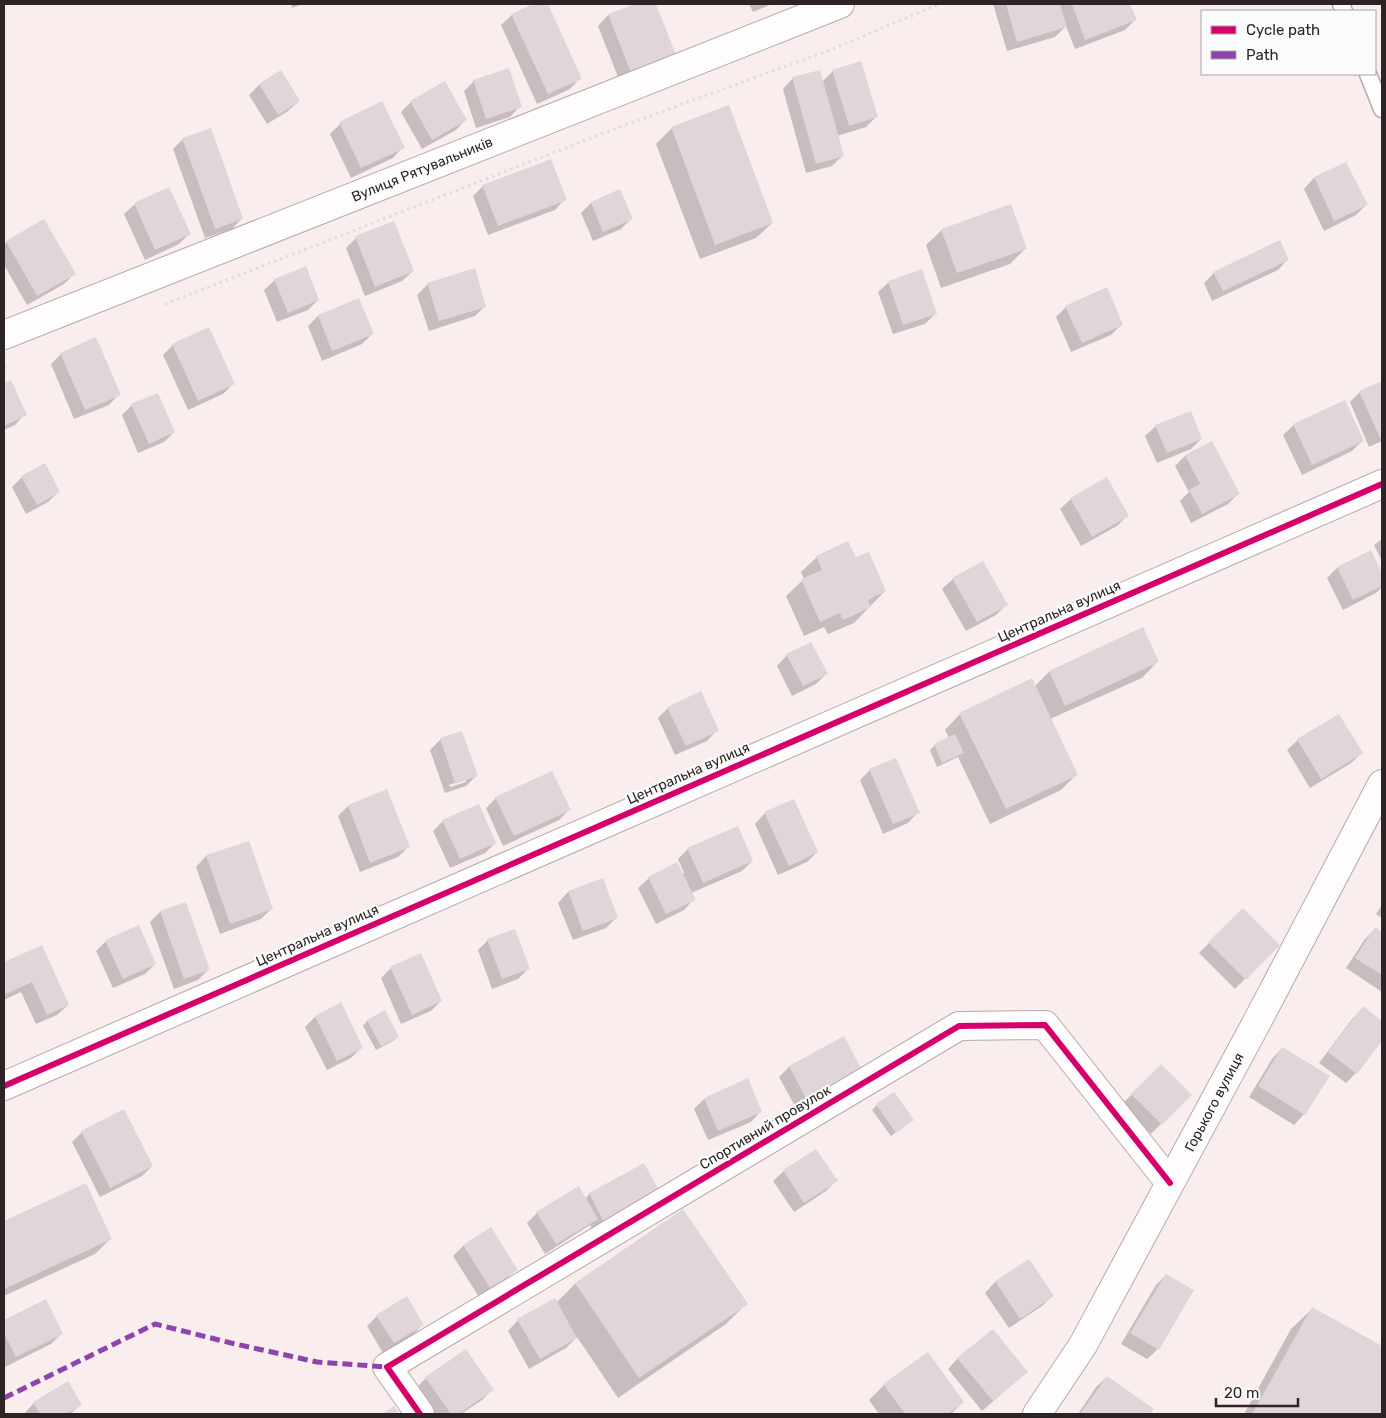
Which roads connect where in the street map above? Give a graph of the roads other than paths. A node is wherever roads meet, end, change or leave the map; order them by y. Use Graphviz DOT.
graph roads {
  1 [pos="840,4"];
  2 [pos="1368,75"];
  3 [pos="1382,109"];
  4 [pos="4,335"];
  5 [pos="1382,484"];
  6 [pos="1382,784"];
  7 [pos="4,1086"];
  8 [pos="1170,1183"];
  9 [pos="420,1414"];
  10 [pos="1037,1414"];
  1 -- 4 [label="street, Вулиця Рятувальників"];
  2 -- 3 [label="lane"];
  5 -- 7 [label="street, Центральна вулиця"];
  6 -- 8 [label="street, Горького вулиця"];
  8 -- 9 [label="street, Спортивний провулок"];
  8 -- 10 [label="street, Горького вулиця"];
}
